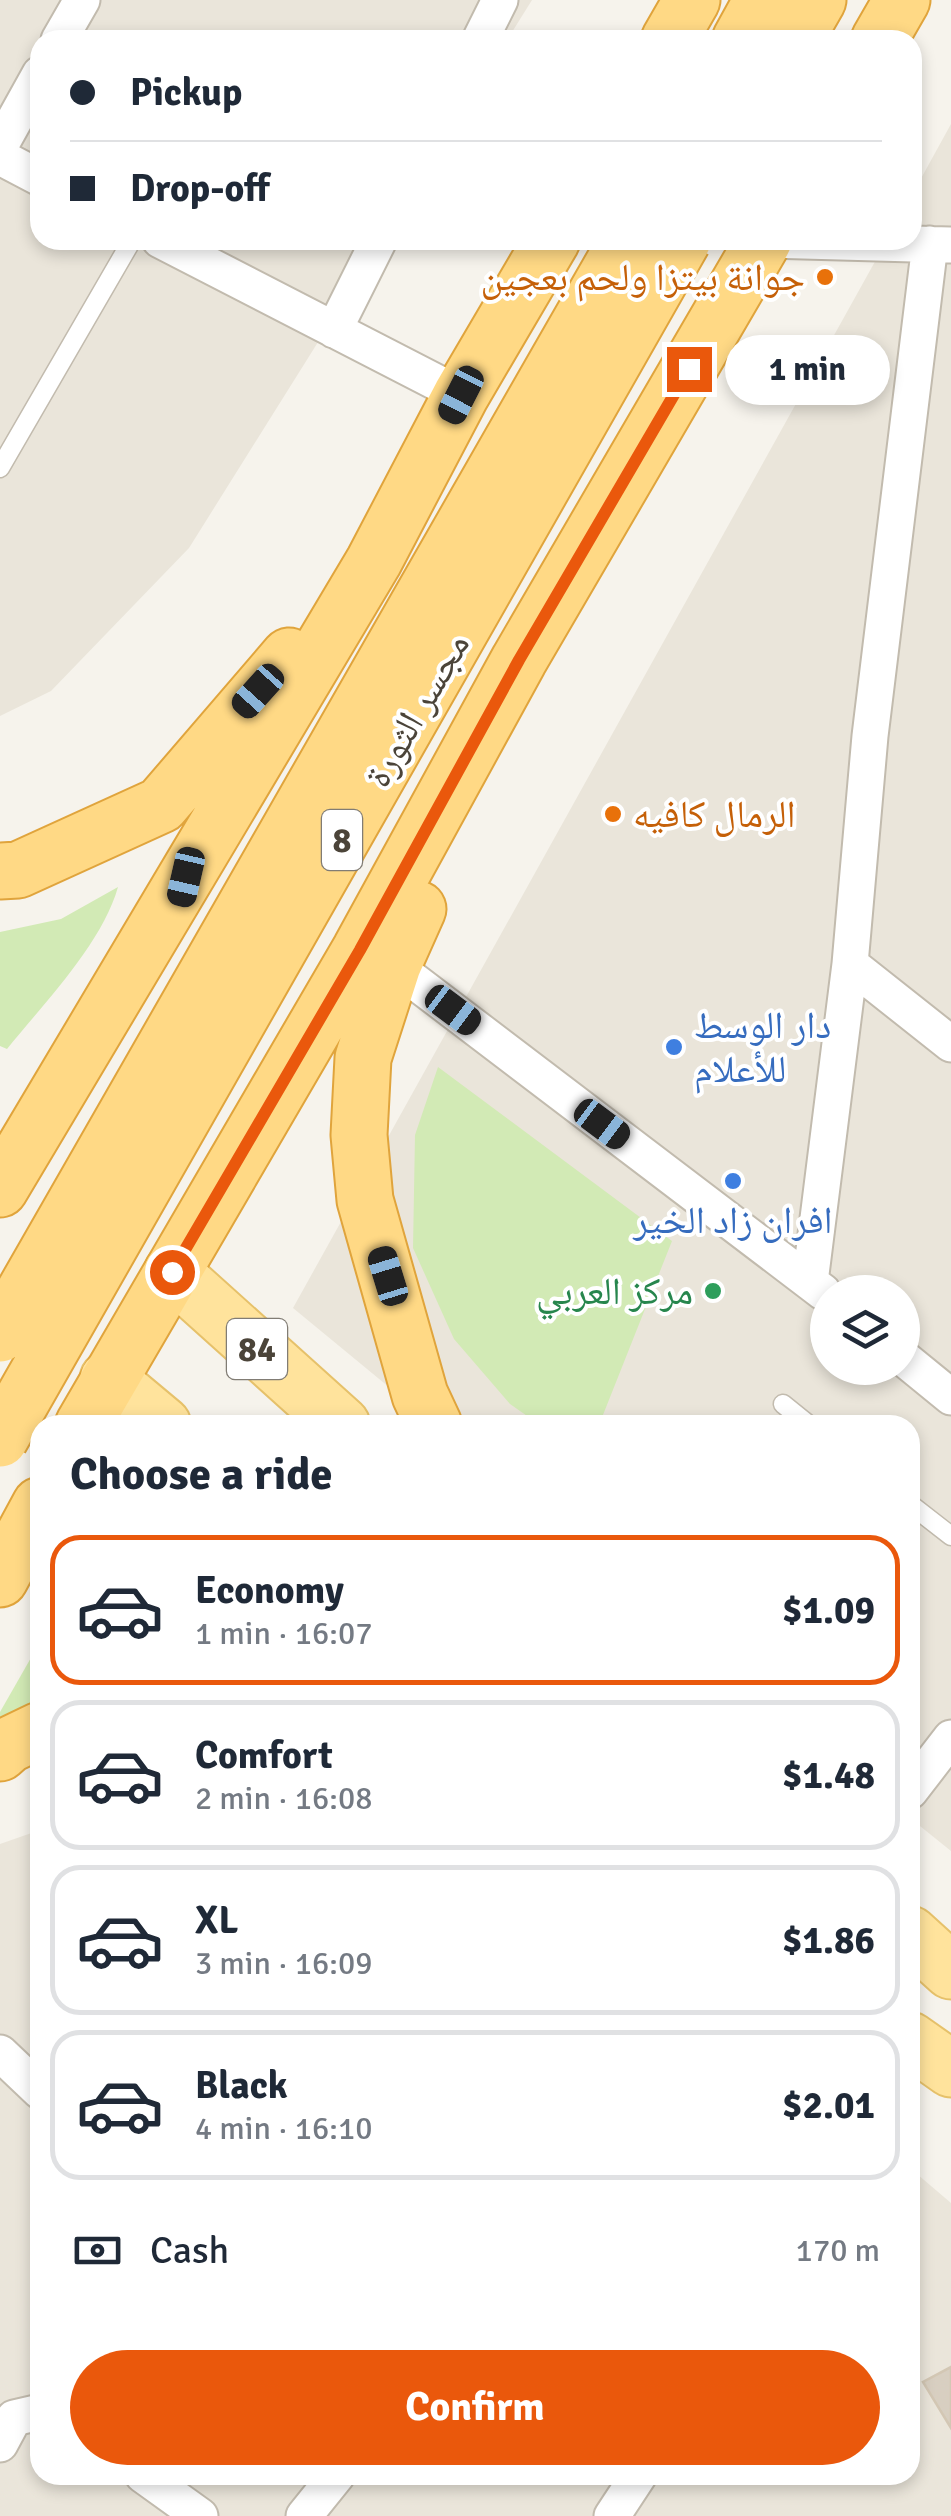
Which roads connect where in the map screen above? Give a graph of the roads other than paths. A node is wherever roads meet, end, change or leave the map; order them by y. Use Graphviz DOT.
graph roads {
  1 [pos="82,0"];
  2 [pos="500,0"];
  3 [pos="692,0"];
  4 [pos="762,0"];
  5 [pos="818,0"];
  6 [pos="902,0"];
  7 [pos="65,30"];
  8 [pos="485,30"];
  9 [pos="675,30"];
  10 [pos="746,30"];
  11 [pos="801,30"];
  12 [pos="885,30"];
  13 [pos="30,92"];
  14 [pos="0,146"];
  15 [pos="0,158"];
  16 [pos="30,173"];
  17 [pos="940,244"];
  18 [pos="126,250"];
  19 [pos="179,250"];
  20 [pos="374,250"];
  21 [pos="546,250"];
  22 [pos="620,250"];
  23 [pos="677,250"];
  24 [pos="759,250"];
  25 [pos="334,330"];
  26 [pos="461,395"];
  27 [pos="0,468"];
  28 [pos="374,561"];
  29 [pos="0,871"];
  30 [pos="186,877"];
  31 [pos="377,958"];
  32 [pos="850,964"];
  33 [pos="951,1044"];
  34 [pos="7,1159"];
  35 [pos="172,1272"];
  36 [pos="820,1275"];
  37 [pos="810,1282"];
  38 [pos="0,1298"];
  39 [pos="0,1334"];
  40 [pos="920,1372"];
  41 [pos="951,1397"];
  42 [pos="96,1402"];
  43 [pos="783,1404"];
  44 [pos="134,1415"];
  45 [pos="331,1415"];
  46 [pos="429,1415"];
  47 [pos="797,1415"];
  48 [pos="0,1439"];
  49 [pos="920,1512"];
  50 [pos="30,1523"];
  51 [pos="951,1536"];
  52 [pos="0,1579"];
  53 [pos="30,1735"];
  54 [pos="951,1738"];
  55 [pos="0,1753"];
  56 [pos="920,1778"];
  57 [pos="920,1943"];
  58 [pos="951,1971"];
  59 [pos="920,2047"];
  60 [pos="0,2053"];
  61 [pos="951,2070"];
  62 [pos="30,2082"];
  63 [pos="30,2414"];
  64 [pos="0,2444"];
  65 [pos="157,2485"];
  66 [pos="329,2485"];
  67 [pos="632,2485"];
  68 [pos="200,2516"];
  69 [pos="304,2516"];
  70 [pos="612,2516"];
  1 -- 7 [label="street"];
  2 -- 8 [label="street"];
  3 -- 9 [label="highway"];
  4 -- 10 [label="highway"];
  5 -- 11 [label="highway"];
  6 -- 12 [label="highway"];
  13 -- 14 [label="street"];
  15 -- 16 [label="street"];
  17 -- 32 [label="street"];
  18 -- 27 [label="lane"];
  19 -- 25 [label="street"];
  20 -- 25 [label="street"];
  21 -- 26 [label="highway"];
  22 -- 39 [label="highway, مجسر الثورة / 8, bridge"];
  23 -- 48 [label="highway, مجسر الثورة / 8, bridge"];
  24 -- 31 [label="highway"];
  25 -- 26 [label="street"];
  26 -- 28 [label="highway"];
  28 -- 29 [label="highway"];
  28 -- 30 [label="highway"];
  30 -- 31 [label="highway"];
  30 -- 34 [label="highway"];
  31 -- 35 [label="highway"];
  31 -- 37 [label="street"];
  31 -- 46 [label="highway"];
  32 -- 33 [label="street"];
  32 -- 36 [label="street"];
  34 -- 35 [label="highway, 84"];
  35 -- 42 [label="highway"];
  35 -- 45 [label="main road, 84"];
  38 -- 42 [label="highway"];
  40 -- 41 [label="street"];
  42 -- 44 [label="main road"];
  43 -- 47 [label="lane"];
  49 -- 51 [label="lane"];
  50 -- 52 [label="highway"];
  53 -- 55 [label="highway"];
  54 -- 56 [label="street"];
  57 -- 58 [label="main road"];
  59 -- 61 [label="main road"];
  60 -- 62 [label="street"];
  63 -- 64 [label="street"];
  65 -- 68 [label="street"];
  66 -- 69 [label="street"];
  67 -- 70 [label="street"];
}
